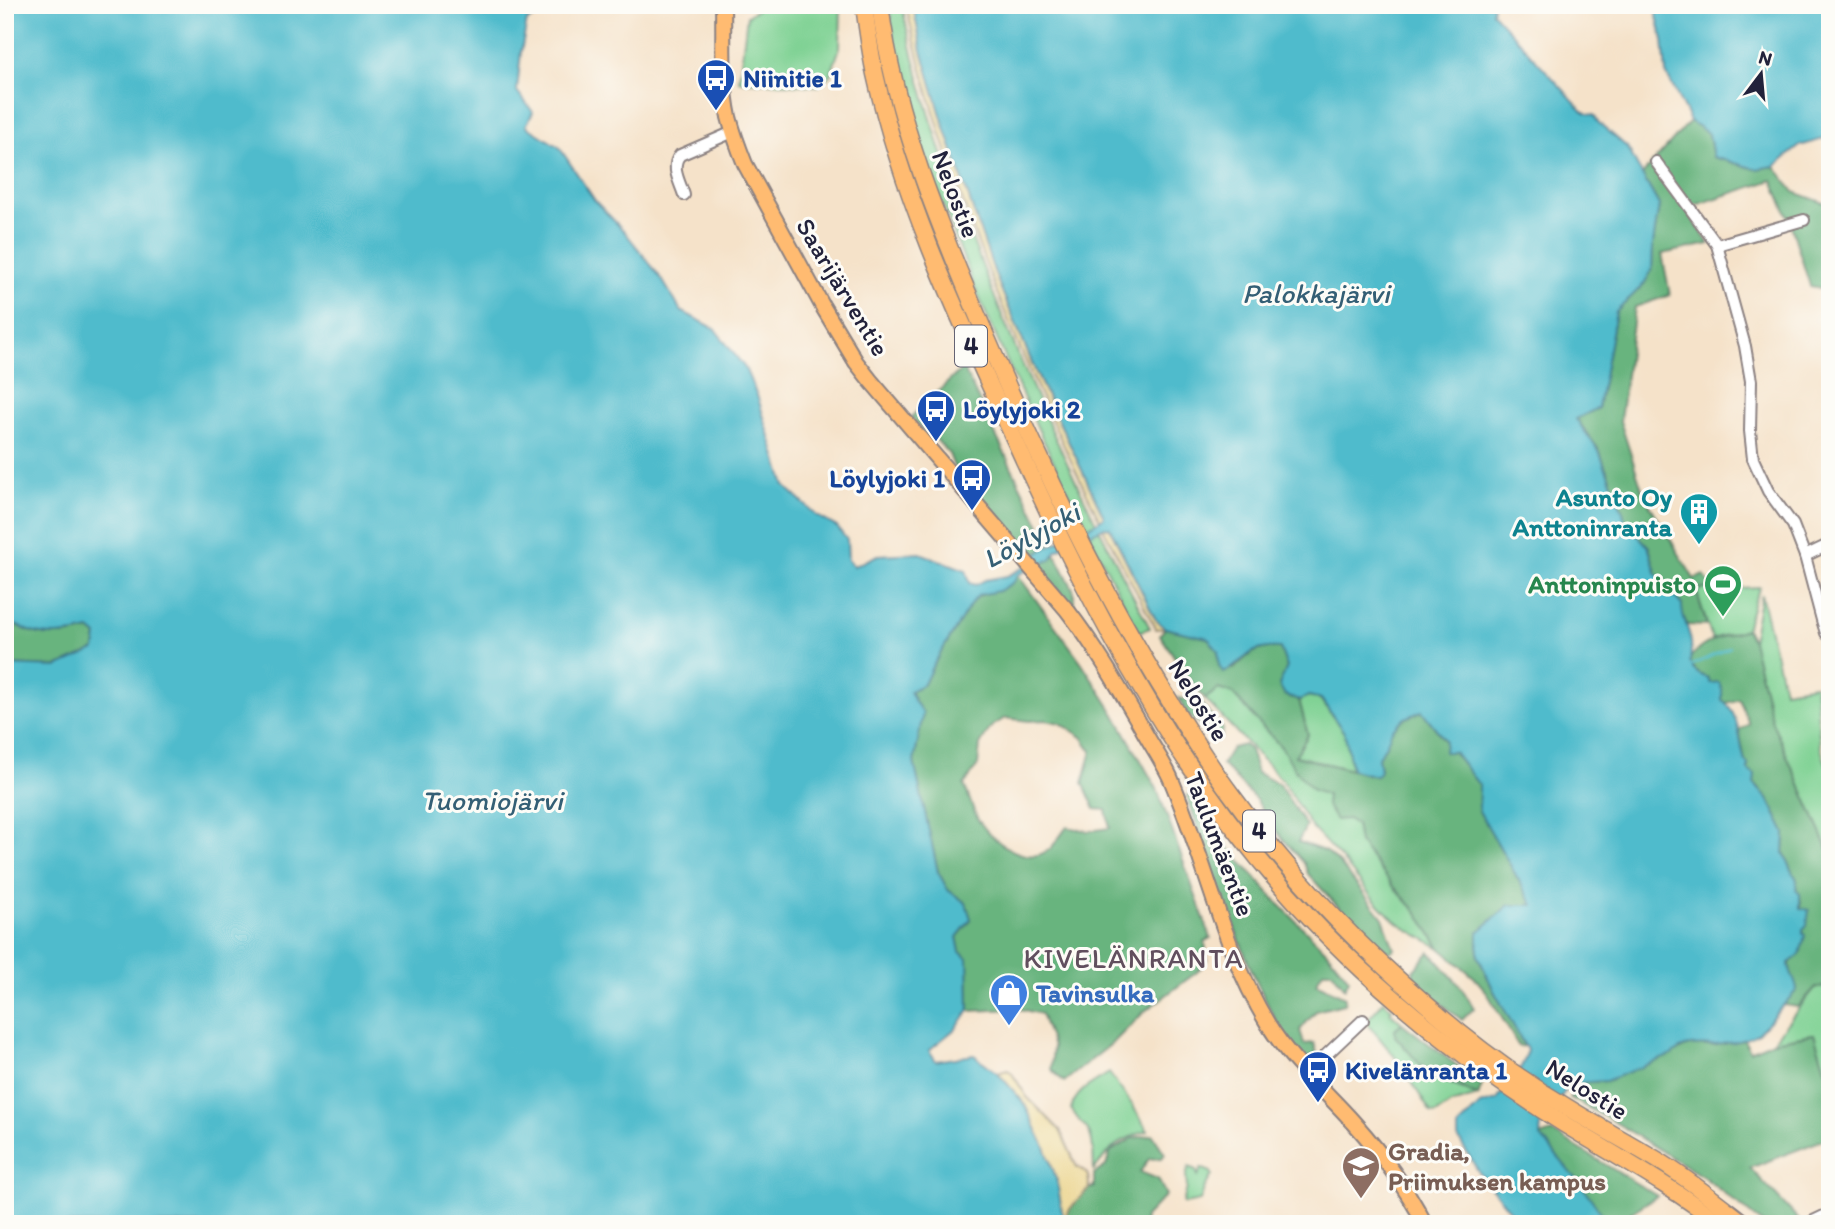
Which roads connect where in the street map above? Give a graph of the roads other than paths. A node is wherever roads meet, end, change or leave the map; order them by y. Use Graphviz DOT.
graph roads {
  1 [pos="723,5"];
  2 [pos="864,5"];
  3 [pos="880,5"];
  4 [pos="733,132"];
  5 [pos="1656,162"];
  6 [pos="684,195"];
  7 [pos="1804,220"];
  8 [pos="1717,245"];
  9 [pos="1067,532"];
  10 [pos="1830,544"];
  11 [pos="1018,552"];
  12 [pos="1805,556"];
  13 [pos="1830,637"];
  14 [pos="1363,1020"];
  15 [pos="1498,1071"];
  16 [pos="1307,1073"];
  17 [pos="1564,1115"];
  18 [pos="1830,1213"];
  19 [pos="1425,1224"];
  20 [pos="1720,1224"];
  21 [pos="1745,1224"];
  22 [pos="1808,1224"];
  1 -- 4 [label="main road, Saarijärventie"];
  2 -- 9 [label="highway, Nelostie / 4"];
  3 -- 9 [label="highway, Nelostie / 4"];
  4 -- 6 [label="street"];
  4 -- 11 [label="main road, Saarijärventie"];
  5 -- 8 [label="street"];
  7 -- 8 [label="street"];
  8 -- 12 [label="street"];
  9 -- 15 [label="highway, Nelostie / 4"];
  9 -- 15 [label="highway, Nelostie / 4"];
  10 -- 12 [label="street"];
  11 -- 16 [label="main road, Taulumäentie"];
  12 -- 13 [label="street"];
  14 -- 16 [label="street"];
  15 -- 17 [label="highway, Nelostie / 4"];
  16 -- 19 [label="main road, Taulumäentie"];
  17 -- 20 [label="highway, Nelostie / 4"];
  17 -- 21 [label="highway, Nelostie / 4"];
  18 -- 22 [label="street"];
}
